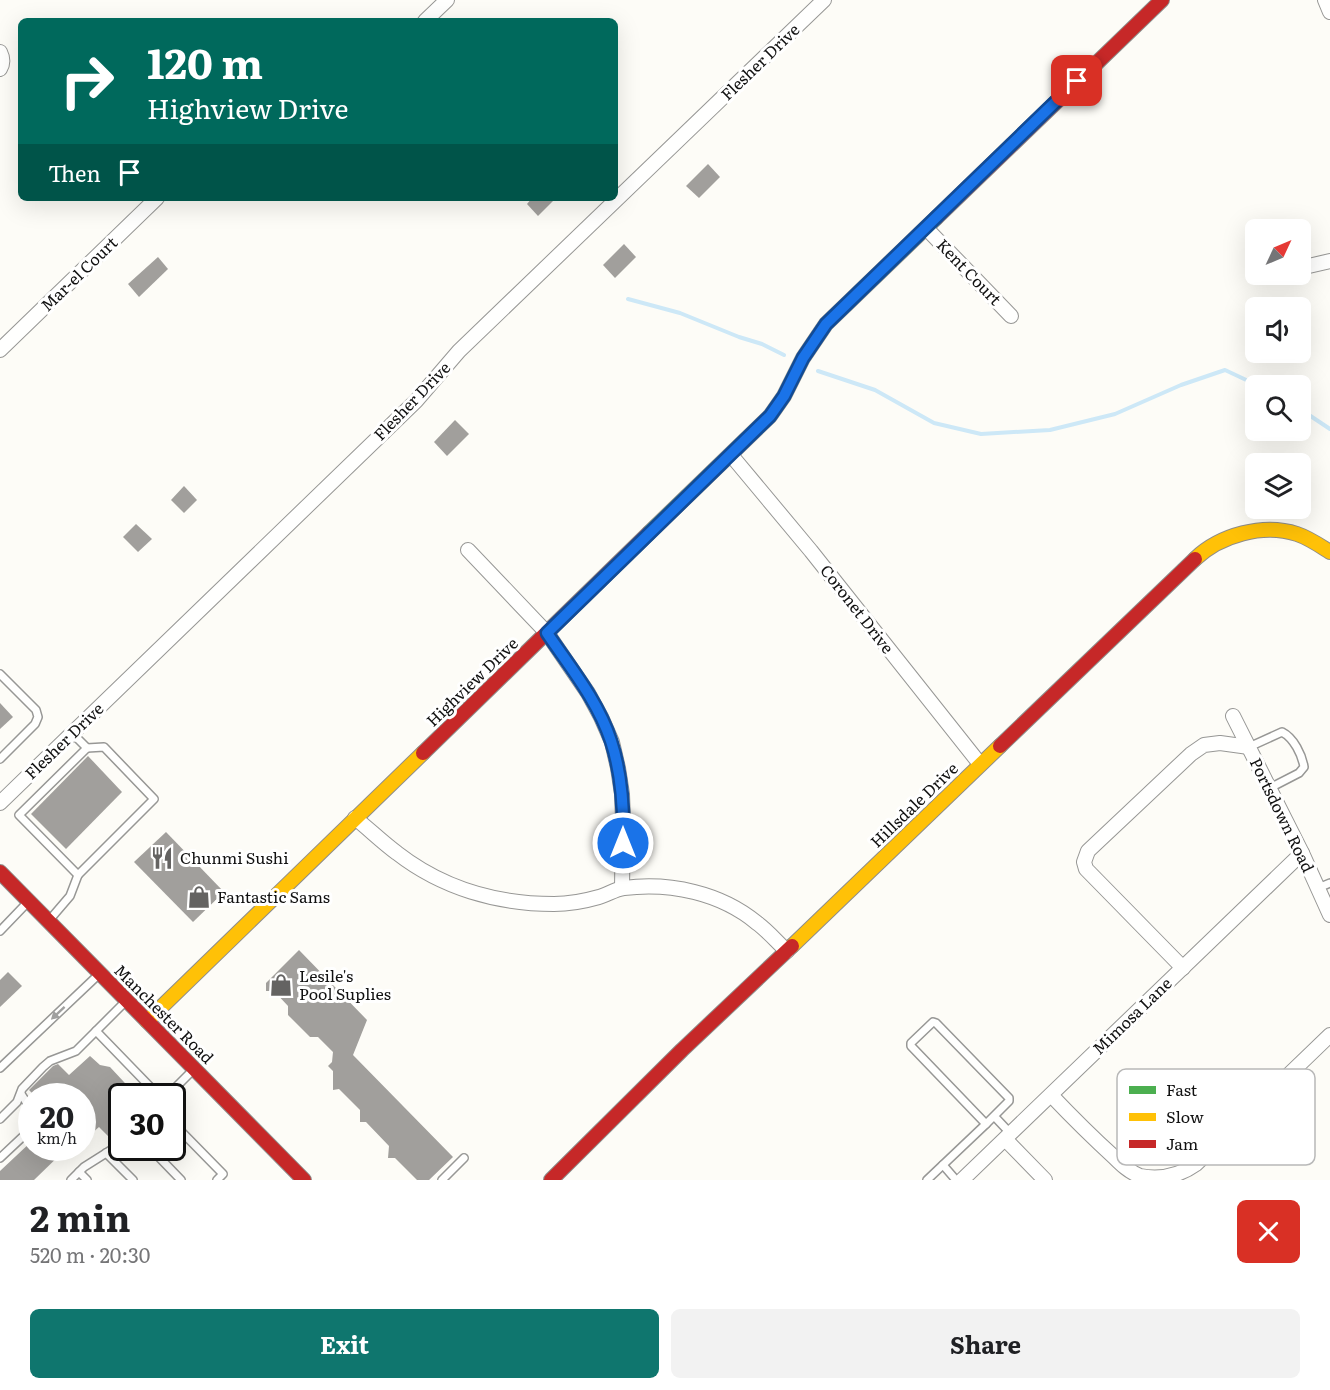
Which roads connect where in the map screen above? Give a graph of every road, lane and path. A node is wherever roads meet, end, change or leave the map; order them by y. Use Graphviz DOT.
graph roads {
  1 [pos="447,0"];
  2 [pos="1162,0"];
  3 [pos="1325,0"];
  4 [pos="817,2"];
  5 [pos="1330,12"];
  6 [pos="428,18"];
  7 [pos="0,52"];
  8 [pos="0,69"];
  9 [pos="618,196"];
  10 [pos="154,201"];
  11 [pos="613,201"];
  12 [pos="926,228"];
  13 [pos="1330,261"];
  14 [pos="1311,265"];
  15 [pos="1011,316"];
  16 [pos="0,350"];
  17 [pos="731,455"];
  18 [pos="468,550"];
  19 [pos="1330,552"];
  20 [pos="547,633"];
  21 [pos="0,674"];
  22 [pos="1233,716"];
  23 [pos="72,733"];
  24 [pos="1249,747"];
  25 [pos="87,748"];
  26 [pos="0,759"];
  27 [pos="980,764"];
  28 [pos="1269,788"];
  29 [pos="0,803"];
  30 [pos="355,818"];
  31 [pos="1302,853"];
  32 [pos="0,872"];
  33 [pos="78,874"];
  34 [pos="1324,886"];
  35 [pos="622,888"];
  36 [pos="29,901"];
  37 [pos="1330,915"];
  38 [pos="48,921"];
  39 [pos="0,932"];
  40 [pos="787,951"];
  41 [pos="1183,968"];
  42 [pos="100,973"];
  43 [pos="127,1000"];
  44 [pos="147,1021"];
  45 [pos="96,1031"];
  46 [pos="1330,1035"];
  47 [pos="0,1068"];
  48 [pos="194,1069"];
  49 [pos="1295,1069"];
  50 [pos="27,1083"];
  51 [pos="146,1083"];
  52 [pos="180,1083"];
  53 [pos="1051,1095"];
  54 [pos="18,1100"];
  55 [pos="994,1116"];
  56 [pos="0,1119"];
  57 [pos="986,1124"];
  58 [pos="186,1136"];
  59 [pos="1008,1137"];
  60 [pos="18,1141"];
  61 [pos="106,1153"];
  62 [pos="0,1158"];
  63 [pos="464,1158"];
  64 [pos="1117,1160"];
  65 [pos="163,1161"];
  66 [pos="943,1165"];
  67 [pos="1123,1165"];
  68 [pos="1194,1165"];
  69 [pos="79,1172"];
  70 [pos="70,1180"];
  71 [pos="87,1180"];
  72 [pos="133,1180"];
  73 [pos="181,1180"];
  74 [pos="217,1180"];
  75 [pos="304,1180"];
  76 [pos="442,1180"];
  77 [pos="551,1180"];
  78 [pos="927,1180"];
  79 [pos="956,1180"];
  80 [pos="962,1180"];
  81 [pos="1045,1180"];
  1 -- 6 [label="street"];
  2 -- 12 [label="main road, Highview Drive"];
  3 -- 5 [label="street"];
  4 -- 9 [label="street, Flesher Drive"];
  7 -- 8 [label="street"];
  10 -- 16 [label="street, Mar-el Court"];
  11 -- 23 [label="street, Flesher Drive"];
  12 -- 15 [label="street, Kent Court"];
  12 -- 17 [label="main road, Highview Drive"];
  13 -- 14 [label="street"];
  17 -- 20 [label="main road, Highview Drive"];
  17 -- 27 [label="street, Coronet Drive"];
  18 -- 20 [label="street"];
  19 -- 27 [label="main road, Hillsdale Drive"];
  20 -- 30 [label="main road, Highview Drive"];
  20 -- 35 [label="street"];
  21 -- 26 [label="lane"];
  22 -- 24 [label="street, Portsdown Road"];
  23 -- 25 [label="lane"];
  23 -- 29 [label="street, Flesher Drive"];
  24 -- 28 [label="street, Portsdown Road"];
  24 -- 28 [label="lane"];
  24 -- 41 [label="street"];
  25 -- 33 [label="lane"];
  25 -- 33 [label="lane"];
  27 -- 40 [label="main road, Hillsdale Drive"];
  28 -- 31 [label="street, Portsdown Road"];
  30 -- 35 [label="street"];
  30 -- 44 [label="main road, Highview Drive"];
  31 -- 34 [label="street, Portsdown Road"];
  31 -- 41 [label="street, Mimosa Lane"];
  32 -- 36 [label="main road, Manchester Road"];
  33 -- 38 [label="lane"];
  34 -- 37 [label="street, Portsdown Road"];
  35 -- 40 [label="street"];
  36 -- 38 [label="main road, Manchester Road"];
  36 -- 39 [label="lane"];
  38 -- 42 [label="main road, Manchester Road"];
  40 -- 77 [label="main road, Hillsdale Drive"];
  41 -- 53 [label="street, Mimosa Lane"];
  42 -- 43 [label="main road, Manchester Road"];
  42 -- 47 [label="lane, one-way"];
  43 -- 44 [label="main road, Manchester Road"];
  43 -- 45 [label="lane"];
  44 -- 48 [label="main road, Manchester Road"];
  45 -- 50 [label="lane"];
  45 -- 51 [label="lane"];
  46 -- 49 [label="street"];
  48 -- 52 [label="lane"];
  48 -- 75 [label="main road, Manchester Road"];
  53 -- 59 [label="street, Mimosa Lane"];
  53 -- 64 [label="street"];
  54 -- 56 [label="lane"];
  55 -- 57 [label="lane"];
  55 -- 57 [label="lane"];
  55 -- 59 [label="lane"];
  57 -- 66 [label="lane"];
  58 -- 74 [label="lane"];
  59 -- 80 [label="street, Mimosa Lane"];
  59 -- 81 [label="street"];
  60 -- 62 [label="lane"];
  61 -- 69 [label="lane"];
  61 -- 72 [label="lane"];
  63 -- 76 [label="lane"];
  65 -- 73 [label="lane"];
  66 -- 78 [label="lane"];
  66 -- 79 [label="lane"];
  67 -- 68 [label="street"];
  69 -- 70 [label="lane"];
  69 -- 71 [label="lane"];
}
